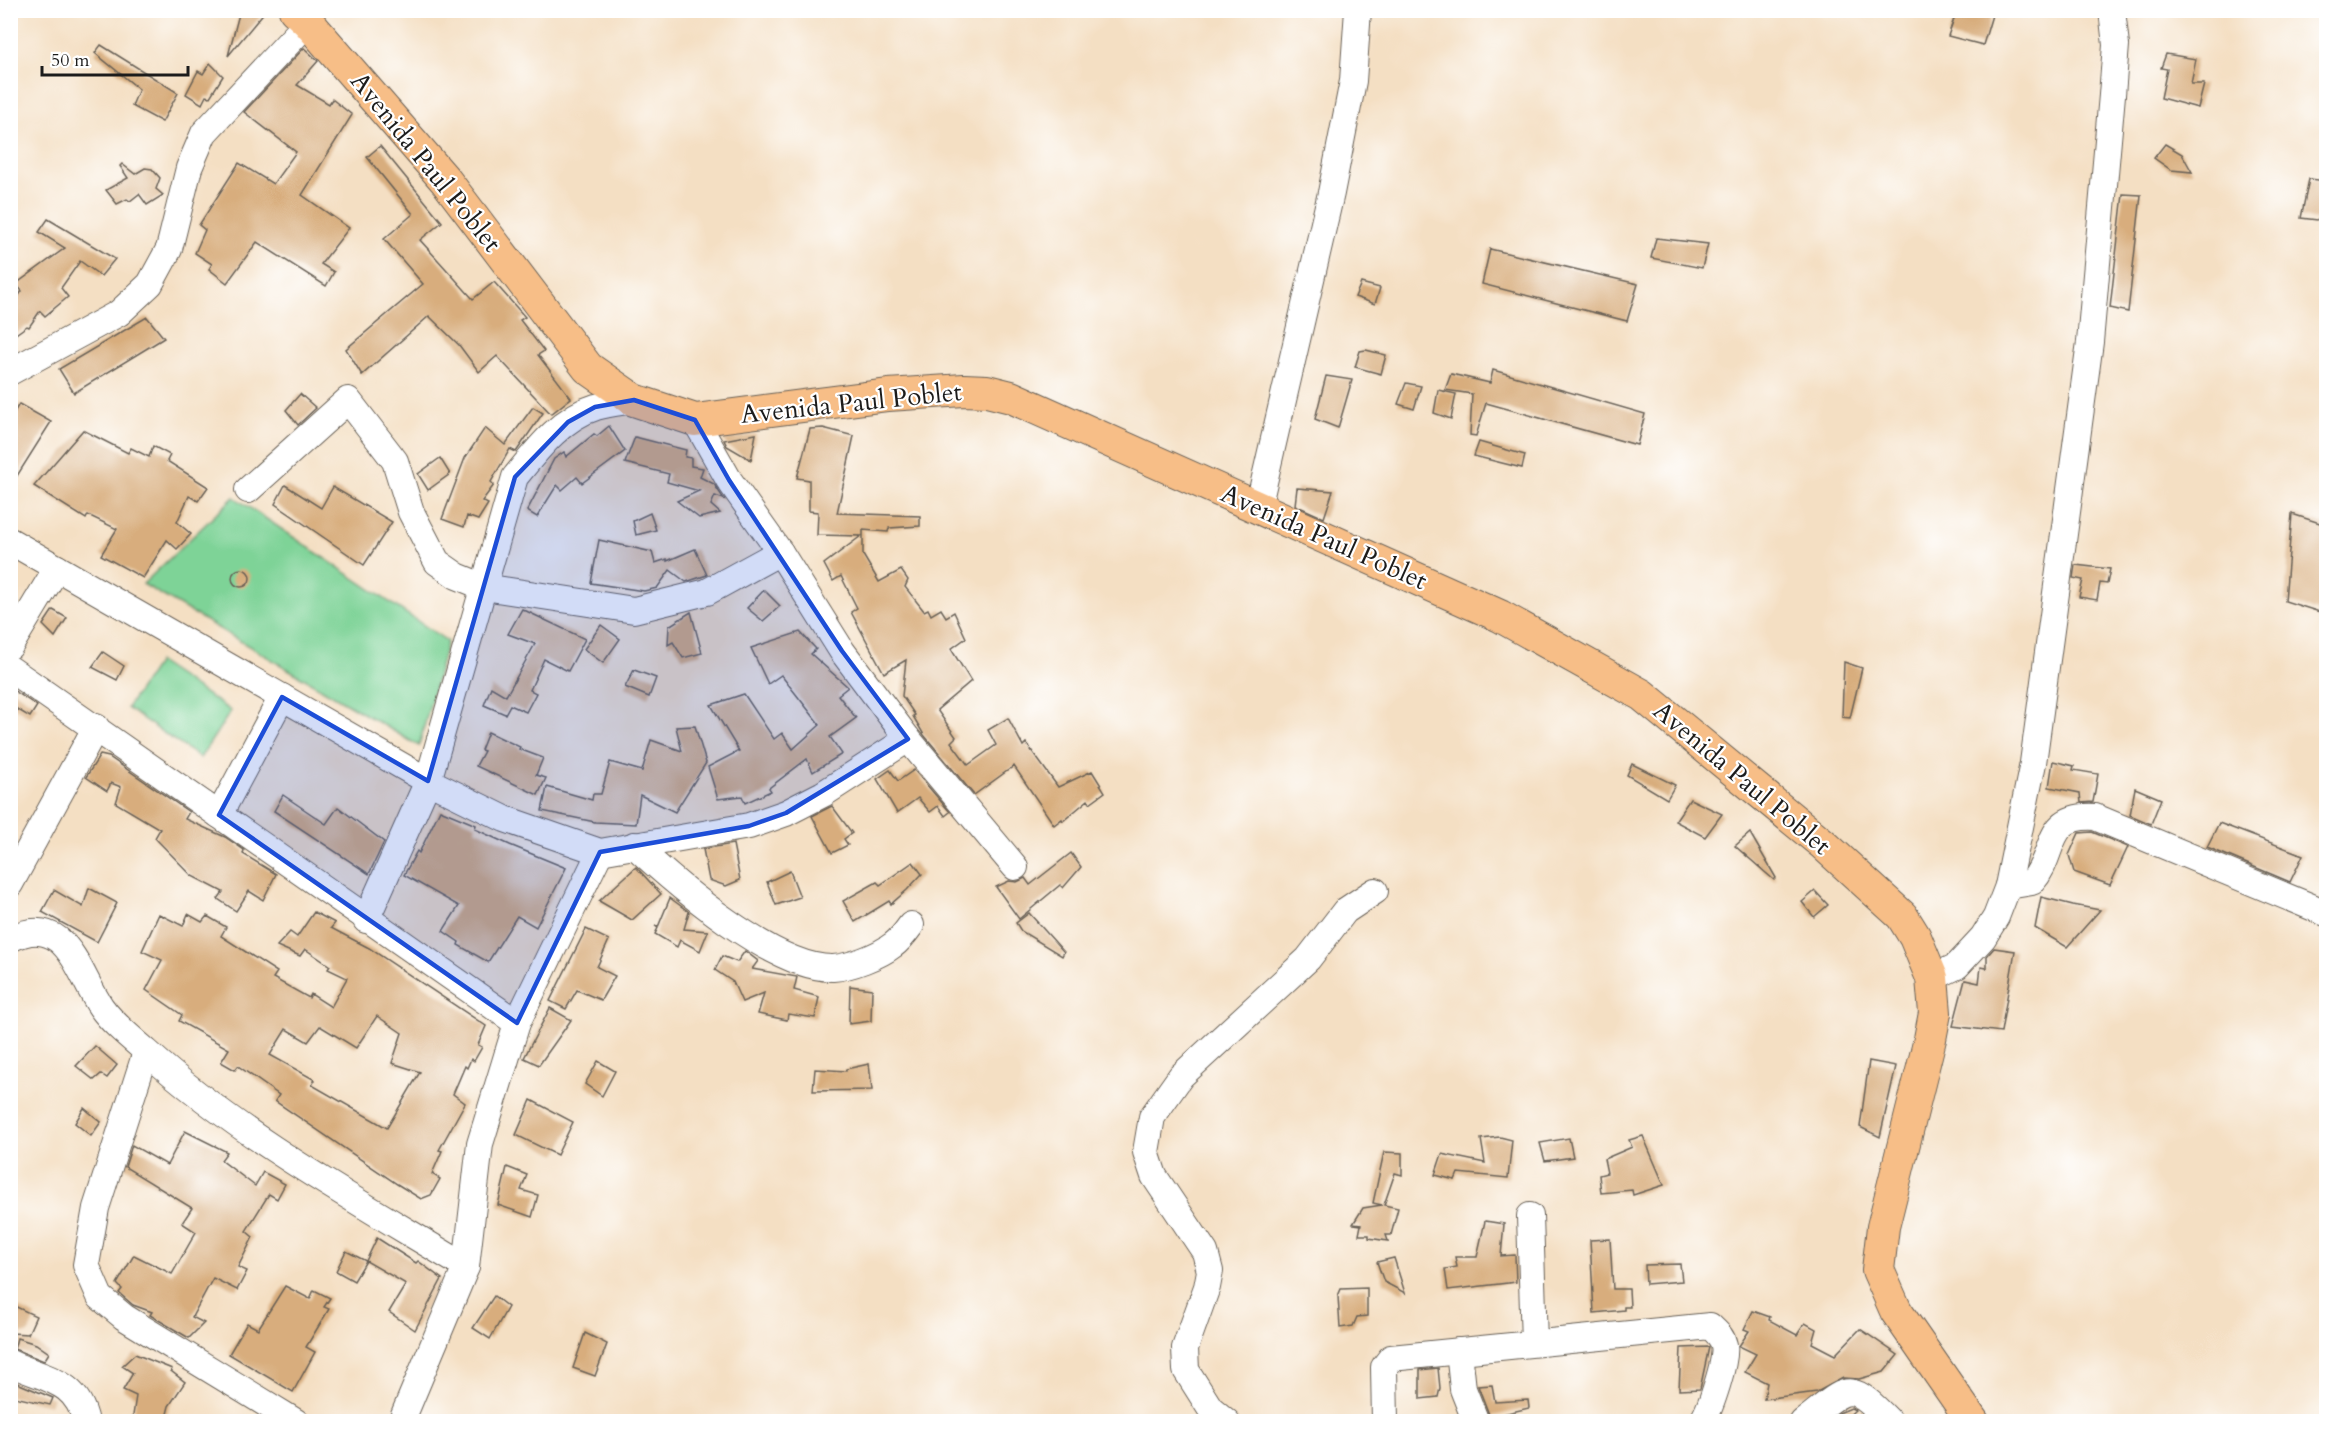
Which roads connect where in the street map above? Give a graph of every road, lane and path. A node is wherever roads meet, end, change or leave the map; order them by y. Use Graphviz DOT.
graph roads {
  1 [pos="1358,10"];
  2 [pos="2112,10"];
  3 [pos="302,16"];
  4 [pos="10,372"];
  5 [pos="634,400"];
  6 [pos="694,420"];
  7 [pos="248,490"];
  8 [pos="1258,508"];
  9 [pos="10,541"];
  10 [pos="780,552"];
  11 [pos="57,568"];
  12 [pos="483,587"];
  13 [pos="10,646"];
  14 [pos="10,669"];
  15 [pos="282,697"];
  16 [pos="96,727"];
  17 [pos="908,739"];
  18 [pos="428,781"];
  19 [pos="219,815"];
  20 [pos="634,844"];
  21 [pos="600,852"];
  22 [pos="1015,867"];
  23 [pos="10,884"];
  24 [pos="2008,886"];
  25 [pos="1375,891"];
  26 [pos="2326,913"];
  27 [pos="366,920"];
  28 [pos="911,925"];
  29 [pos="10,939"];
  30 [pos="1932,978"];
  31 [pos="517,1023"];
  32 [pos="146,1052"];
  33 [pos="1530,1216"];
  34 [pos="466,1268"];
  35 [pos="1534,1343"];
  36 [pos="1458,1351"];
  37 [pos="10,1363"];
  38 [pos="86,1422"];
  39 [pos="296,1422"];
  40 [pos="402,1422"];
  41 [pos="1227,1422"];
  42 [pos="1385,1422"];
  43 [pos="1476,1422"];
  44 [pos="1702,1422"];
  45 [pos="1803,1422"];
  46 [pos="1890,1422"];
  47 [pos="1973,1422"];
  1 -- 8 [label="street"];
  2 -- 24 [label="street"];
  3 -- 4 [label="street"];
  3 -- 5 [label="main road, Avenida Paul Poblet"];
  5 -- 6 [label="main road, Avenida Paul Poblet"];
  5 -- 12 [label="street"];
  6 -- 8 [label="main road, Avenida Paul Poblet"];
  6 -- 10 [label="street"];
  7 -- 12 [label="street"];
  8 -- 30 [label="main road, Avenida Paul Poblet"];
  9 -- 11 [label="street"];
  10 -- 12 [label="street"];
  10 -- 17 [label="street"];
  11 -- 13 [label="street"];
  11 -- 15 [label="street"];
  12 -- 18 [label="street"];
  14 -- 16 [label="street"];
  15 -- 18 [label="street"];
  15 -- 19 [label="street"];
  16 -- 19 [label="street"];
  16 -- 23 [label="street"];
  17 -- 20 [label="street"];
  17 -- 22 [label="street"];
  18 -- 21 [label="street"];
  18 -- 27 [label="street"];
  19 -- 27 [label="street"];
  20 -- 21 [label="street"];
  20 -- 28 [label="street"];
  21 -- 31 [label="street"];
  24 -- 26 [label="street"];
  24 -- 30 [label="street"];
  25 -- 41 [label="street"];
  27 -- 31 [label="street"];
  29 -- 32 [label="street"];
  30 -- 47 [label="main road, Avenida Paul Poblet"];
  31 -- 34 [label="street"];
  32 -- 34 [label="street"];
  32 -- 39 [label="street"];
  33 -- 35 [label="street"];
  34 -- 40 [label="street"];
  35 -- 36 [label="street"];
  35 -- 44 [label="street"];
  36 -- 42 [label="street"];
  36 -- 43 [label="street"];
  37 -- 38 [label="street"];
  45 -- 46 [label="street"];
}
